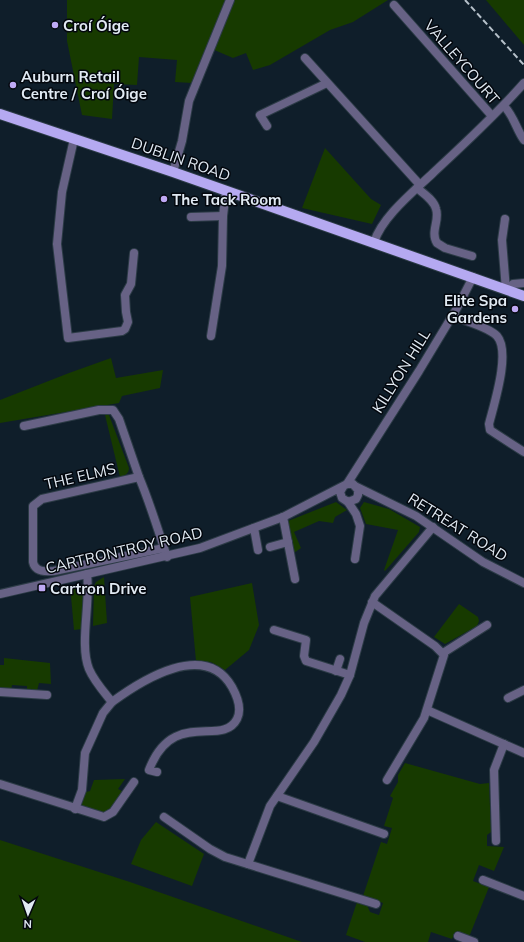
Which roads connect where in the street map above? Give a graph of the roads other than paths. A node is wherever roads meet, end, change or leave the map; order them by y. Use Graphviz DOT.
graph roads {
  1 [pos="230,0"];
  2 [pos="394,5"];
  3 [pos="305,58"];
  4 [pos="327,83"];
  5 [pos="524,83"];
  6 [pos="504,106"];
  7 [pos="0,114"];
  8 [pos="492,116"];
  9 [pos="267,126"];
  10 [pos="74,139"];
  11 [pos="524,140"];
  12 [pos="173,172"];
  13 [pos="418,187"];
  14 [pos="226,191"];
  15 [pos="223,216"];
  16 [pos="191,217"];
  17 [pos="505,219"];
  18 [pos="374,242"];
  19 [pos="134,253"];
  20 [pos="472,256"];
  21 [pos="473,277"];
  22 [pos="524,282"];
  23 [pos="506,290"];
  24 [pos="524,296"];
  25 [pos="452,316"];
  26 [pos="211,336"];
  27 [pos="24,426"];
  28 [pos="524,452"];
  29 [pos="139,478"];
  30 [pos="351,489"];
  31 [pos="319,499"];
  32 [pos="283,517"];
  33 [pos="433,527"];
  34 [pos="254,528"];
  35 [pos="288,542"];
  36 [pos="164,548"];
  37 [pos="167,557"];
  38 [pos="355,559"];
  39 [pos="87,574"];
  40 [pos="295,579"];
  41 [pos="524,583"];
  42 [pos="0,594"];
  43 [pos="372,602"];
  44 [pos="487,625"];
  45 [pos="274,630"];
  46 [pos="443,654"];
  47 [pos="340,659"];
  48 [pos="336,671"];
  49 [pos="350,675"];
  50 [pos="524,690"];
  51 [pos="0,692"];
  52 [pos="47,695"];
  53 [pos="508,698"];
  54 [pos="112,702"];
  55 [pos="427,710"];
  56 [pos="504,744"];
  57 [pos="524,752"];
  58 [pos="157,772"];
  59 [pos="387,780"];
  60 [pos="134,782"];
  61 [pos="0,784"];
  62 [pos="277,796"];
  63 [pos="75,809"];
  64 [pos="164,816"];
  65 [pos="384,834"];
  66 [pos="496,841"];
  67 [pos="248,864"];
  68 [pos="483,880"];
  69 [pos="524,896"];
  70 [pos="376,904"];
  71 [pos="461,939"];
  72 [pos="474,942"];
  1 -- 12 [label="street"];
  2 -- 8 [label="street, VALLEYCOURT"];
  3 -- 4 [label="street"];
  4 -- 9 [label="street"];
  4 -- 13 [label="street"];
  5 -- 6 [label="street"];
  6 -- 8 [label="street"];
  6 -- 11 [label="street"];
  7 -- 10 [label="main road, DUBLIN ROAD"];
  8 -- 13 [label="street, VALLEYCOURT"];
  10 -- 12 [label="main road, DUBLIN ROAD"];
  10 -- 19 [label="street"];
  12 -- 14 [label="main road, DUBLIN ROAD"];
  13 -- 18 [label="street, VALLEYCOURT"];
  13 -- 20 [label="street"];
  14 -- 15 [label="street"];
  14 -- 18 [label="main road, DUBLIN ROAD"];
  15 -- 16 [label="street"];
  15 -- 26 [label="street"];
  17 -- 23 [label="street"];
  18 -- 21 [label="main road, DUBLIN ROAD"];
  21 -- 23 [label="main road, DUBLIN ROAD"];
  21 -- 25 [label="street, KILLYON HILL"];
  22 -- 23 [label="street"];
  23 -- 24 [label="main road, DUBLIN ROAD"];
  25 -- 28 [label="street"];
  25 -- 30 [label="street, KILLYON HILL"];
  27 -- 29 [label="street, THE ELMS"];
  29 -- 36 [label="street, THE ELMS"];
  29 -- 36 [label="street, THE ELMS"];
  30 -- 31 [label="street, CARTRONTROY ROAD"];
  30 -- 31 [label="street, CARTRONTROY ROAD"];
  30 -- 33 [label="street, RETREAT ROAD"];
  30 -- 38 [label="street"];
  31 -- 32 [label="street, CARTRONTROY ROAD"];
  32 -- 34 [label="street, CARTRONTROY ROAD"];
  32 -- 35 [label="street"];
  33 -- 41 [label="street, RETREAT ROAD"];
  33 -- 43 [label="street"];
  34 -- 35 [label="street"];
  34 -- 37 [label="street, CARTRONTROY ROAD"];
  35 -- 40 [label="street"];
  36 -- 37 [label="street, THE ELMS"];
  37 -- 39 [label="street, CARTRONTROY ROAD"];
  39 -- 42 [label="street, CARTRONTROY ROAD"];
  39 -- 54 [label="street"];
  43 -- 46 [label="street"];
  43 -- 49 [label="street"];
  44 -- 46 [label="street"];
  45 -- 48 [label="street"];
  46 -- 55 [label="street"];
  47 -- 48 [label="street"];
  48 -- 49 [label="street"];
  49 -- 62 [label="street"];
  50 -- 53 [label="street"];
  51 -- 52 [label="street"];
  54 -- 58 [label="street"];
  54 -- 63 [label="street"];
  55 -- 56 [label="street"];
  55 -- 59 [label="street"];
  56 -- 57 [label="street"];
  56 -- 66 [label="street"];
  60 -- 63 [label="street"];
  61 -- 63 [label="street"];
  62 -- 65 [label="street"];
  62 -- 67 [label="street"];
  64 -- 67 [label="street"];
  67 -- 70 [label="street"];
  68 -- 69 [label="street"];
  71 -- 72 [label="street"];
}
